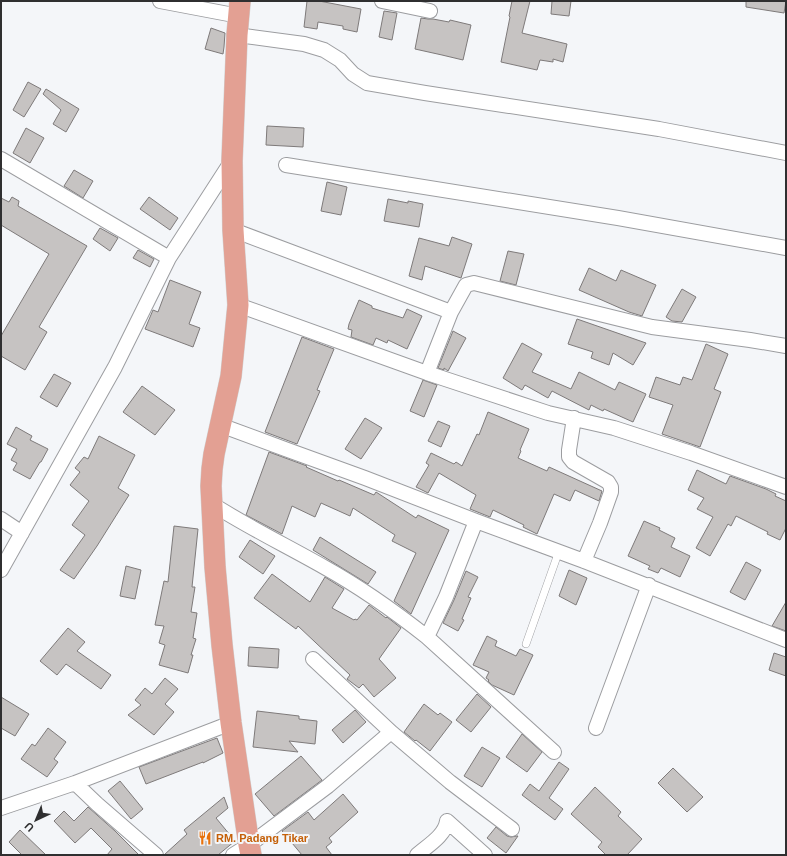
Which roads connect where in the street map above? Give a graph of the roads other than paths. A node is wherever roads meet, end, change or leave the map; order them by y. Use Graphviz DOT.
graph roads {
  1 [pos="160,1"];
  2 [pos="382,1"];
  3 [pos="430,11"];
  4 [pos="239,17"];
  5 [pos="786,152"];
  6 [pos="1,159"];
  7 [pos="232,161"];
  8 [pos="286,165"];
  9 [pos="233,230"];
  10 [pos="786,248"];
  11 [pos="170,258"];
  12 [pos="238,305"];
  13 [pos="451,312"];
  14 [pos="786,346"];
  15 [pos="427,373"];
  16 [pos="574,418"];
  17 [pos="220,425"];
  18 [pos="786,487"];
  19 [pos="212,504"];
  20 [pos="1,519"];
  21 [pos="476,521"];
  22 [pos="22,534"];
  23 [pos="559,551"];
  24 [pos="584,561"];
  25 [pos="1,570"];
  26 [pos="649,585"];
  27 [pos="427,637"];
  28 [pos="786,640"];
  29 [pos="526,644"];
  30 [pos="314,659"];
  31 [pos="231,723"];
  32 [pos="596,728"];
  33 [pos="392,732"];
  34 [pos="554,752"];
  35 [pos="75,783"];
  36 [pos="1,808"];
  37 [pos="512,829"];
  38 [pos="244,852"];
  39 [pos="156,855"];
  40 [pos="417,855"];
  41 [pos="485,855"];
  1 -- 4 [label="street"];
  2 -- 3 [label="street"];
  4 -- 5 [label="street"];
  4 -- 7 [label="main road"];
  6 -- 11 [label="street"];
  7 -- 9 [label="main road"];
  7 -- 11 [label="street"];
  8 -- 10 [label="street"];
  9 -- 12 [label="main road"];
  9 -- 13 [label="street"];
  11 -- 22 [label="street"];
  12 -- 15 [label="street"];
  12 -- 17 [label="main road"];
  13 -- 14 [label="street"];
  13 -- 15 [label="street"];
  15 -- 16 [label="street"];
  16 -- 18 [label="street"];
  16 -- 24 [label="street"];
  17 -- 19 [label="main road"];
  17 -- 21 [label="street"];
  19 -- 27 [label="street"];
  19 -- 31 [label="main road"];
  20 -- 22 [label="street"];
  21 -- 23 [label="street"];
  21 -- 27 [label="street"];
  22 -- 25 [label="street"];
  23 -- 24 [label="street"];
  23 -- 29 [label="lane"];
  24 -- 26 [label="street"];
  26 -- 28 [label="street"];
  26 -- 32 [label="street"];
  27 -- 34 [label="street"];
  30 -- 33 [label="street"];
  31 -- 35 [label="street"];
  31 -- 38 [label="main road"];
  33 -- 37 [label="street"];
  33 -- 38 [label="street"];
  35 -- 36 [label="street"];
  35 -- 39 [label="street"];
  40 -- 41 [label="street"];
}
